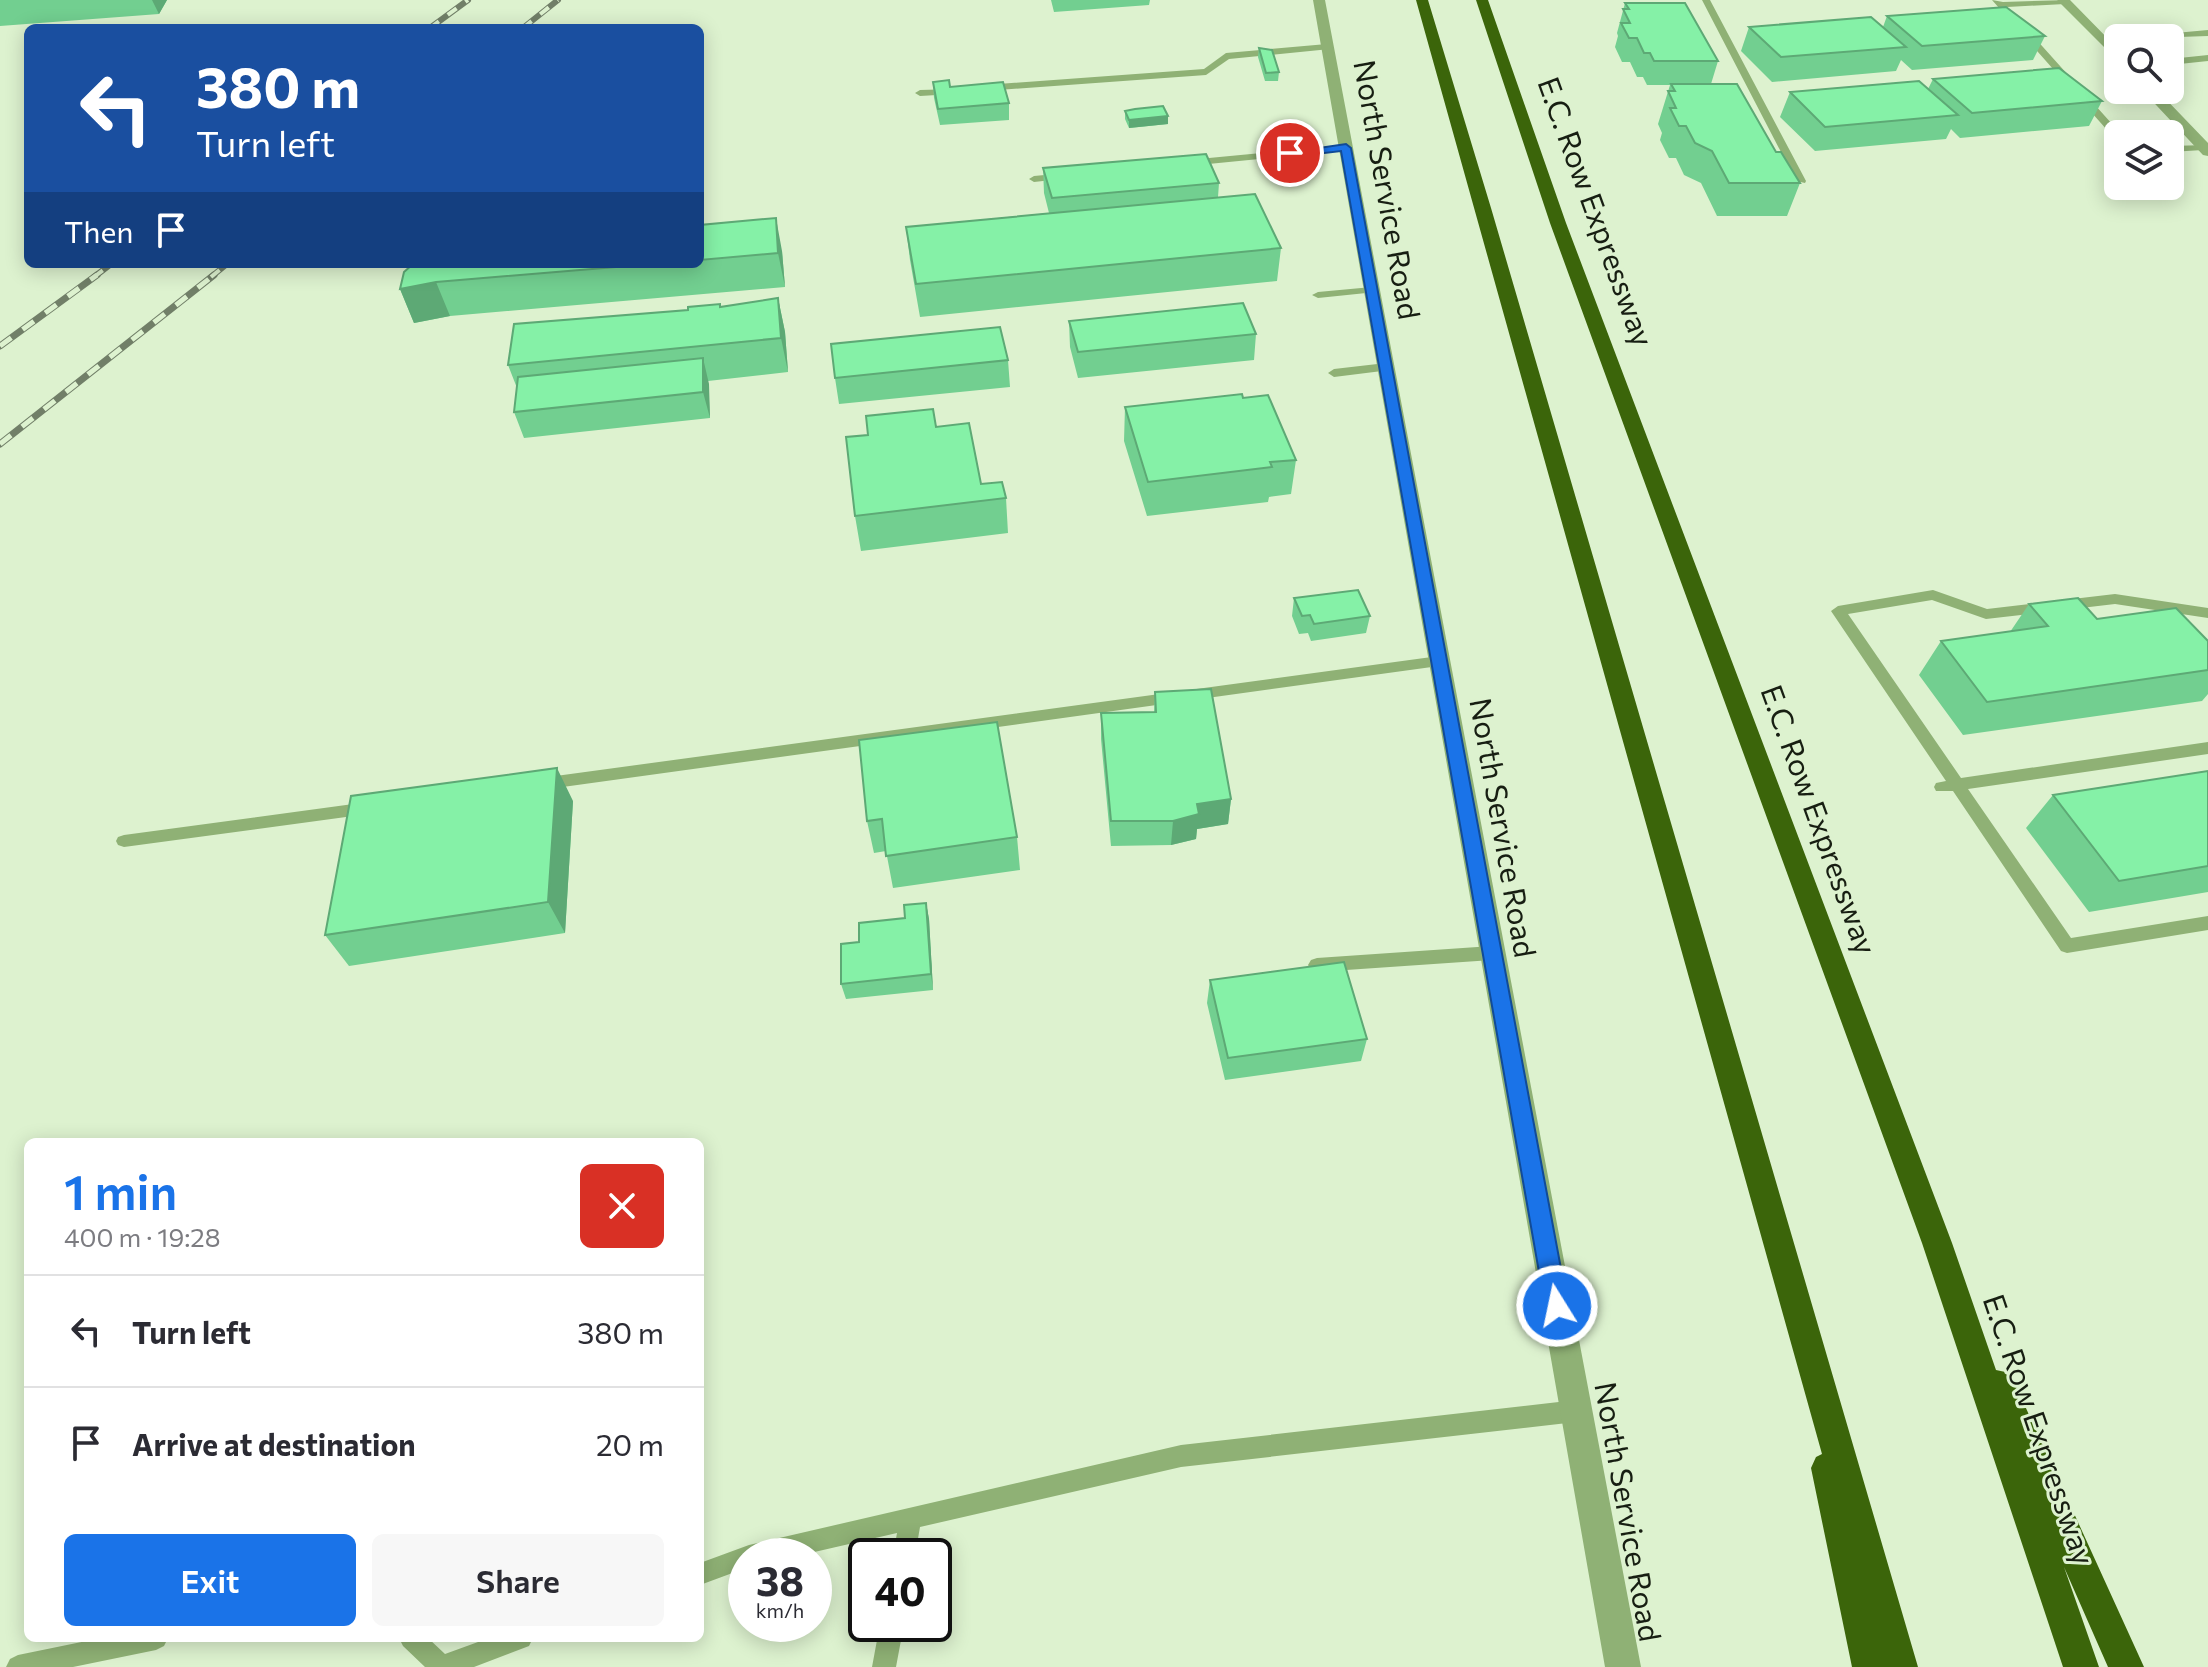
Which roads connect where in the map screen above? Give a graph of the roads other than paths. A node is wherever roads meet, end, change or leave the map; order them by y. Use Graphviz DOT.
graph roads {
  1 [pos="1319,0"];
  2 [pos="1422,0"];
  3 [pos="1482,0"];
  4 [pos="1706,0"];
  5 [pos="2064,1"];
  6 [pos="2000,3"];
  7 [pos="2208,33"];
  8 [pos="2184,35"];
  9 [pos="2104,36"];
  10 [pos="1327,47"];
  11 [pos="2208,58"];
  12 [pos="2184,61"];
  13 [pos="920,93"];
  14 [pos="2163,104"];
  15 [pos="2104,121"];
  16 [pos="1346,148"];
  17 [pos="2184,149"];
  18 [pos="2206,149"];
  19 [pos="1173,165"];
  20 [pos="1080,174"];
  21 [pos="1034,179"];
  22 [pos="1801,181"];
  23 [pos="1372,290"];
  24 [pos="1318,295"];
  25 [pos="1386,367"];
  26 [pos="1334,373"];
  27 [pos="2207,614"];
  28 [pos="1439,661"];
  29 [pos="2208,748"];
  30 [pos="529,786"];
  31 [pos="1948,786"];
  32 [pos="389,805"];
  33 [pos="124,841"];
  34 [pos="2208,923"];
  35 [pos="1492,953"];
  36 [pos="1317,965"];
  37 [pos="1937,1243"];
  38 [pos="1785,1274"];
  39 [pos="1576,1411"];
  40 [pos="911,1518"];
  41 [pos="825,1538"];
  42 [pos="907,1538"];
  43 [pos="728,1563"];
  44 [pos="704,1572"];
  45 [pos="137,1642"];
  46 [pos="415,1642"];
  47 [pos="510,1642"];
  48 [pos="889,1642"];
  49 [pos="18,1667"];
  50 [pos="442,1667"];
  51 [pos="884,1667"];
  52 [pos="1623,1667"];
  53 [pos="1870,1667"];
  54 [pos="1900,1667"];
  55 [pos="2081,1667"];
  56 [pos="2126,1667"];
  1 -- 10 [label="street, North Service Road"];
  2 -- 38 [label="highway"];
  3 -- 37 [label="highway, E.C. Row Expressway"];
  4 -- 22 [label="lane"];
  5 -- 6 [label="lane"];
  5 -- 9 [label="street"];
  6 -- 15 [label="lane"];
  7 -- 8 [label="lane"];
  10 -- 13 [label="lane"];
  10 -- 16 [label="street, North Service Road"];
  11 -- 12 [label="lane"];
  14 -- 18 [label="street"];
  16 -- 19 [label="lane"];
  16 -- 23 [label="street, North Service Road"];
  17 -- 18 [label="lane"];
  20 -- 21 [label="lane"];
  23 -- 24 [label="lane"];
  23 -- 25 [label="street, North Service Road"];
  25 -- 26 [label="lane"];
  25 -- 28 [label="street, North Service Road"];
  27 -- 31 [label="lane"];
  28 -- 30 [label="lane"];
  28 -- 35 [label="street, North Service Road"];
  29 -- 31 [label="lane"];
  31 -- 34 [label="lane"];
  32 -- 33 [label="lane"];
  35 -- 36 [label="lane"];
  35 -- 39 [label="street, North Service Road"];
  37 -- 55 [label="highway, E.C. Row Expressway"];
  37 -- 56 [label="highway"];
  38 -- 53 [label="highway"];
  38 -- 54 [label="highway"];
  39 -- 40 [label="lane"];
  39 -- 52 [label="street, North Service Road"];
  40 -- 41 [label="lane"];
  40 -- 42 [label="lane"];
  43 -- 44 [label="lane"];
  45 -- 49 [label="lane"];
  46 -- 50 [label="lane"];
  47 -- 50 [label="lane"];
  48 -- 51 [label="lane"];
}
